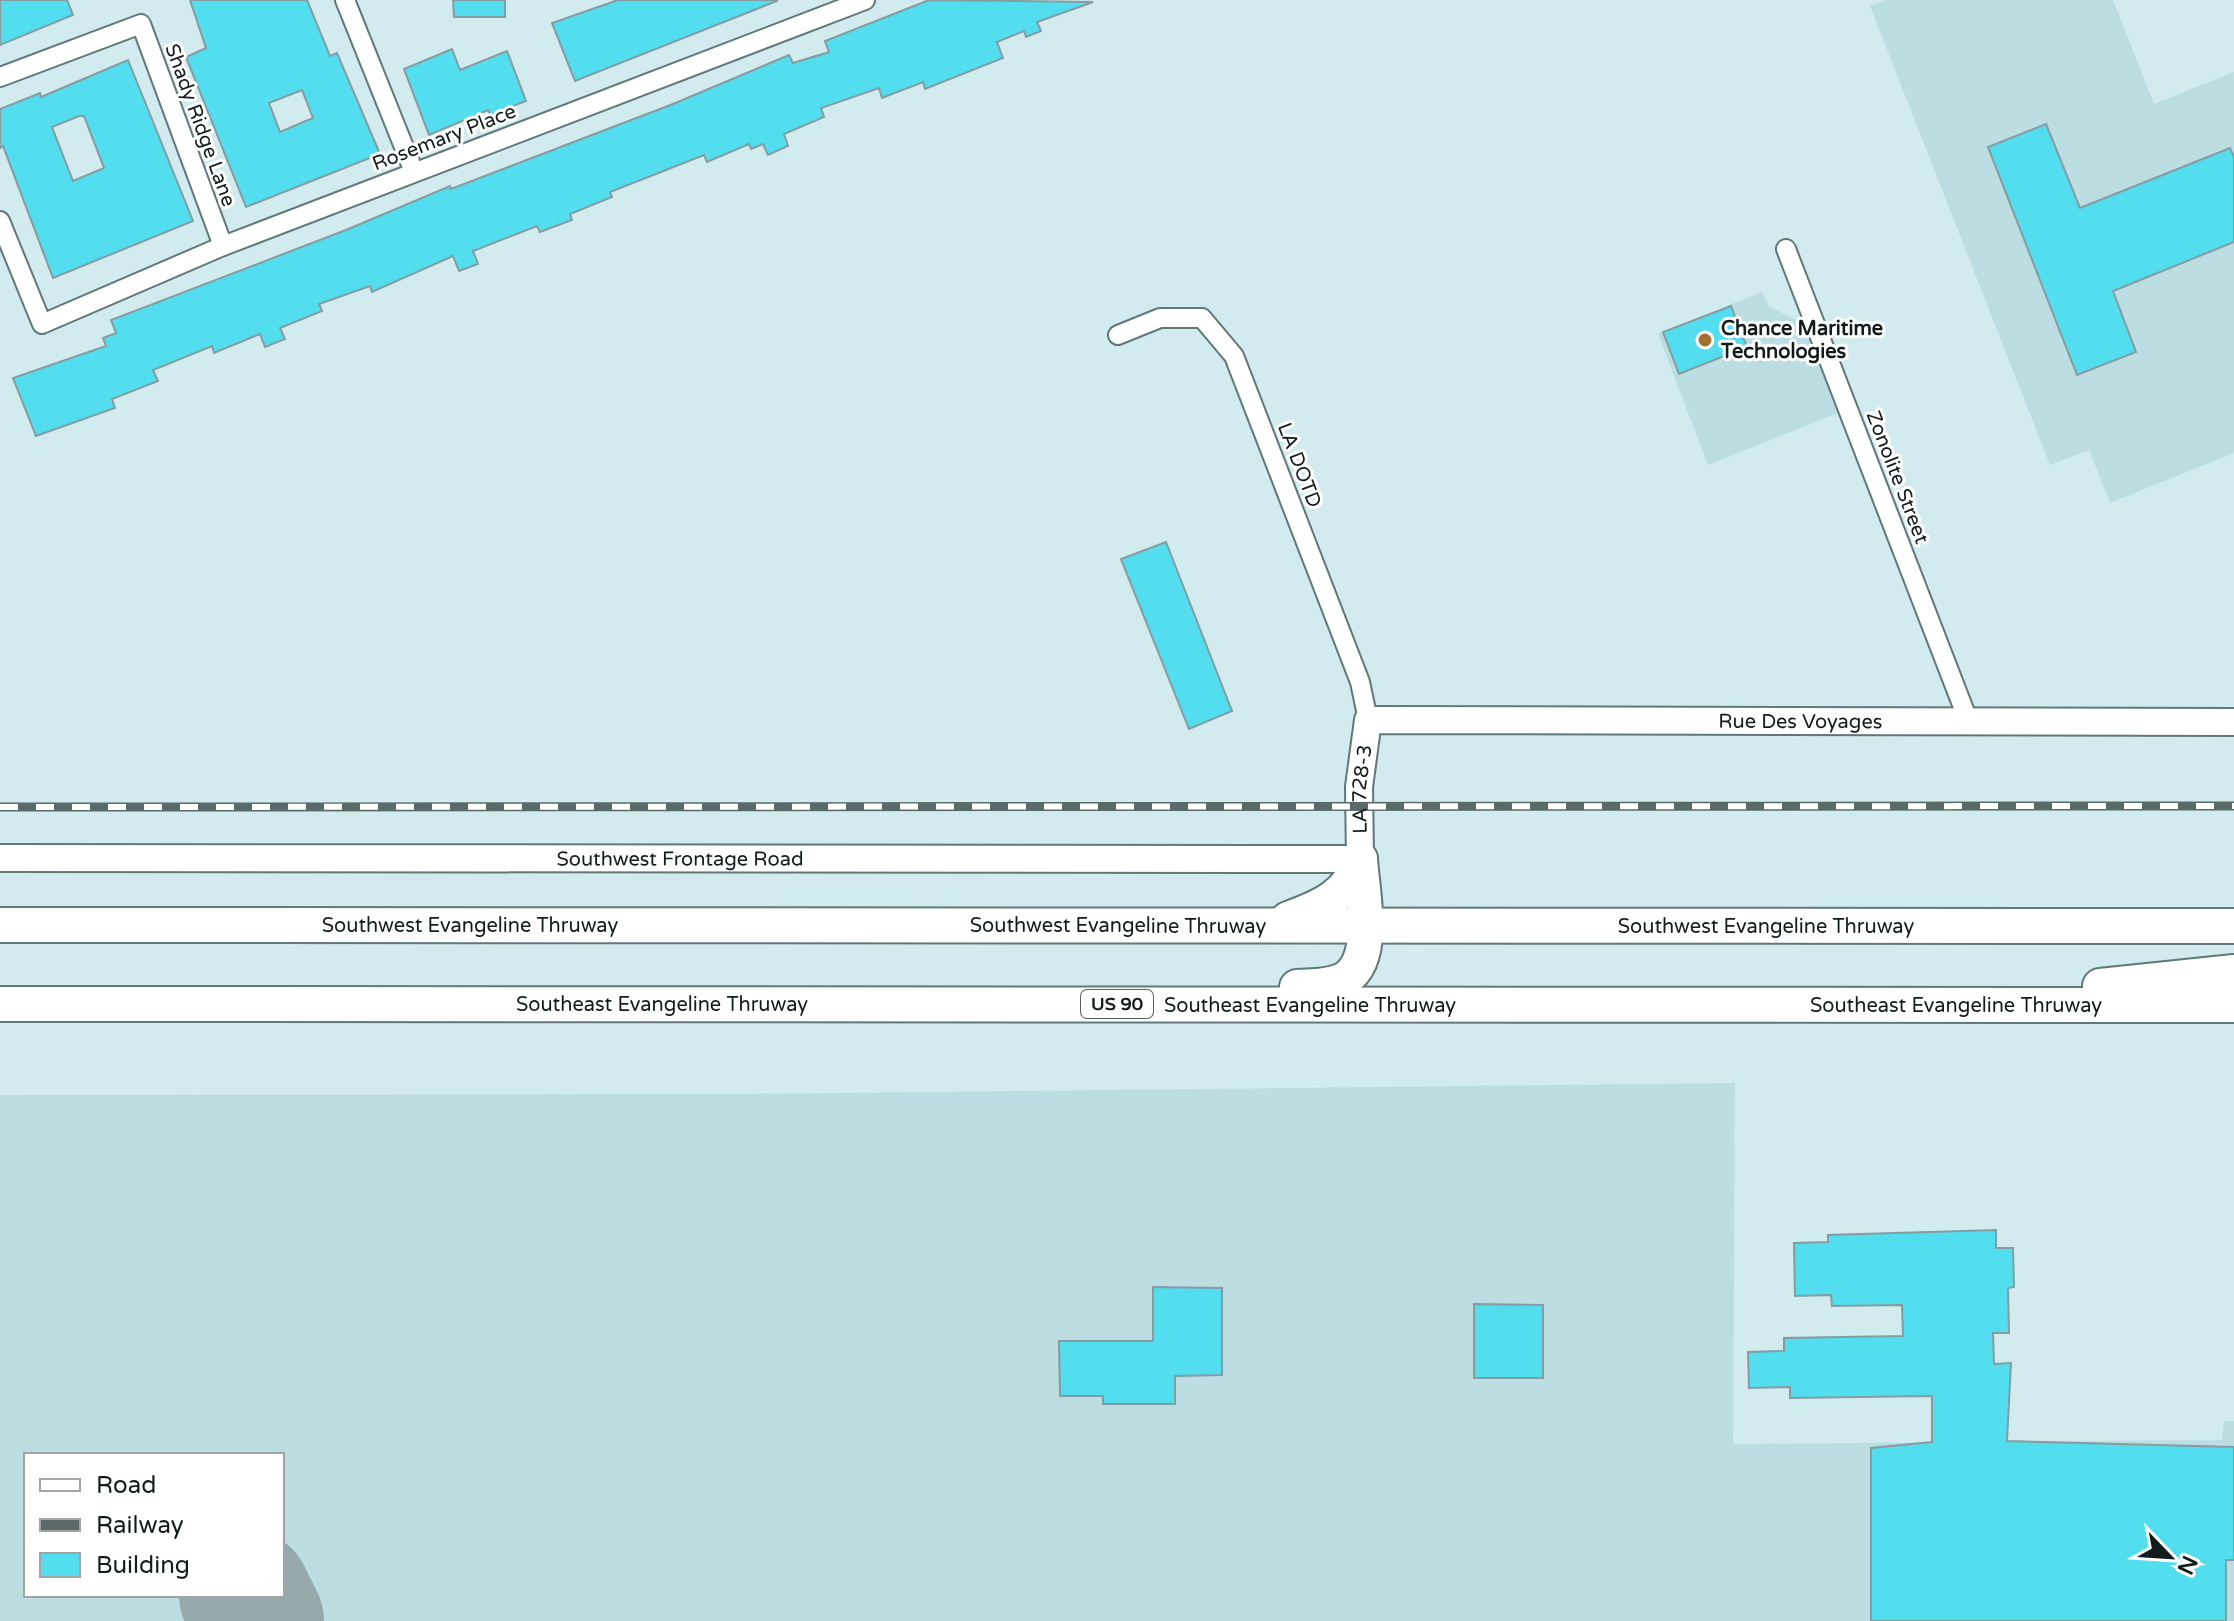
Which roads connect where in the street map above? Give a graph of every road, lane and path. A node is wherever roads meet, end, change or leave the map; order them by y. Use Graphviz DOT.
graph roads {
  1 [pos="345,0"];
  2 [pos="865,0"];
  3 [pos="0,77"];
  4 [pos="414,172"];
  5 [pos="0,221"];
  6 [pos="223,246"];
  7 [pos="1786,249"];
  8 [pos="1118,335"];
  9 [pos="1368,720"];
  10 [pos="1968,720"];
  11 [pos="2234,722"];
  12 [pos="0,858"];
  13 [pos="1360,859"];
  14 [pos="1276,924"];
  15 [pos="1363,924"];
  16 [pos="0,925"];
  17 [pos="2234,926"];
  18 [pos="2234,972"];
  19 [pos="1968,1003"];
  20 [pos="0,1004"];
  21 [pos="1256,1004"];
  22 [pos="2234,1005"];
  1 -- 4 [label="street"];
  2 -- 4 [label="street, Rosemary Place"];
  3 -- 6 [label="street, Shady Ridge Lane"];
  4 -- 6 [label="street, Rosemary Place"];
  5 -- 6 [label="street, Rosemary Place"];
  7 -- 10 [label="street, Zonolite Street"];
  8 -- 9 [label="street, LA DOTD"];
  9 -- 10 [label="main road, Rue Des Voyages"];
  9 -- 13 [label="main road, LA 728-3"];
  10 -- 11 [label="main road, Rue Des Voyages"];
  12 -- 13 [label="main road, Southwest Frontage Road"];
  13 -- 14 [label="highway"];
  13 -- 15 [label="highway"];
  14 -- 15 [label="highway, Southwest Evangeline Thruway"];
  14 -- 16 [label="highway, Southwest Evangeline Thruway"];
  15 -- 17 [label="highway, Southwest Evangeline Thruway"];
  15 -- 21 [label="highway"];
  18 -- 19 [label="highway"];
  19 -- 21 [label="highway, Southeast Evangeline Thruway / US 90"];
  19 -- 22 [label="highway, Southeast Evangeline Thruway / US 90"];
  20 -- 21 [label="highway, Southeast Evangeline Thruway / US 90"];
}
